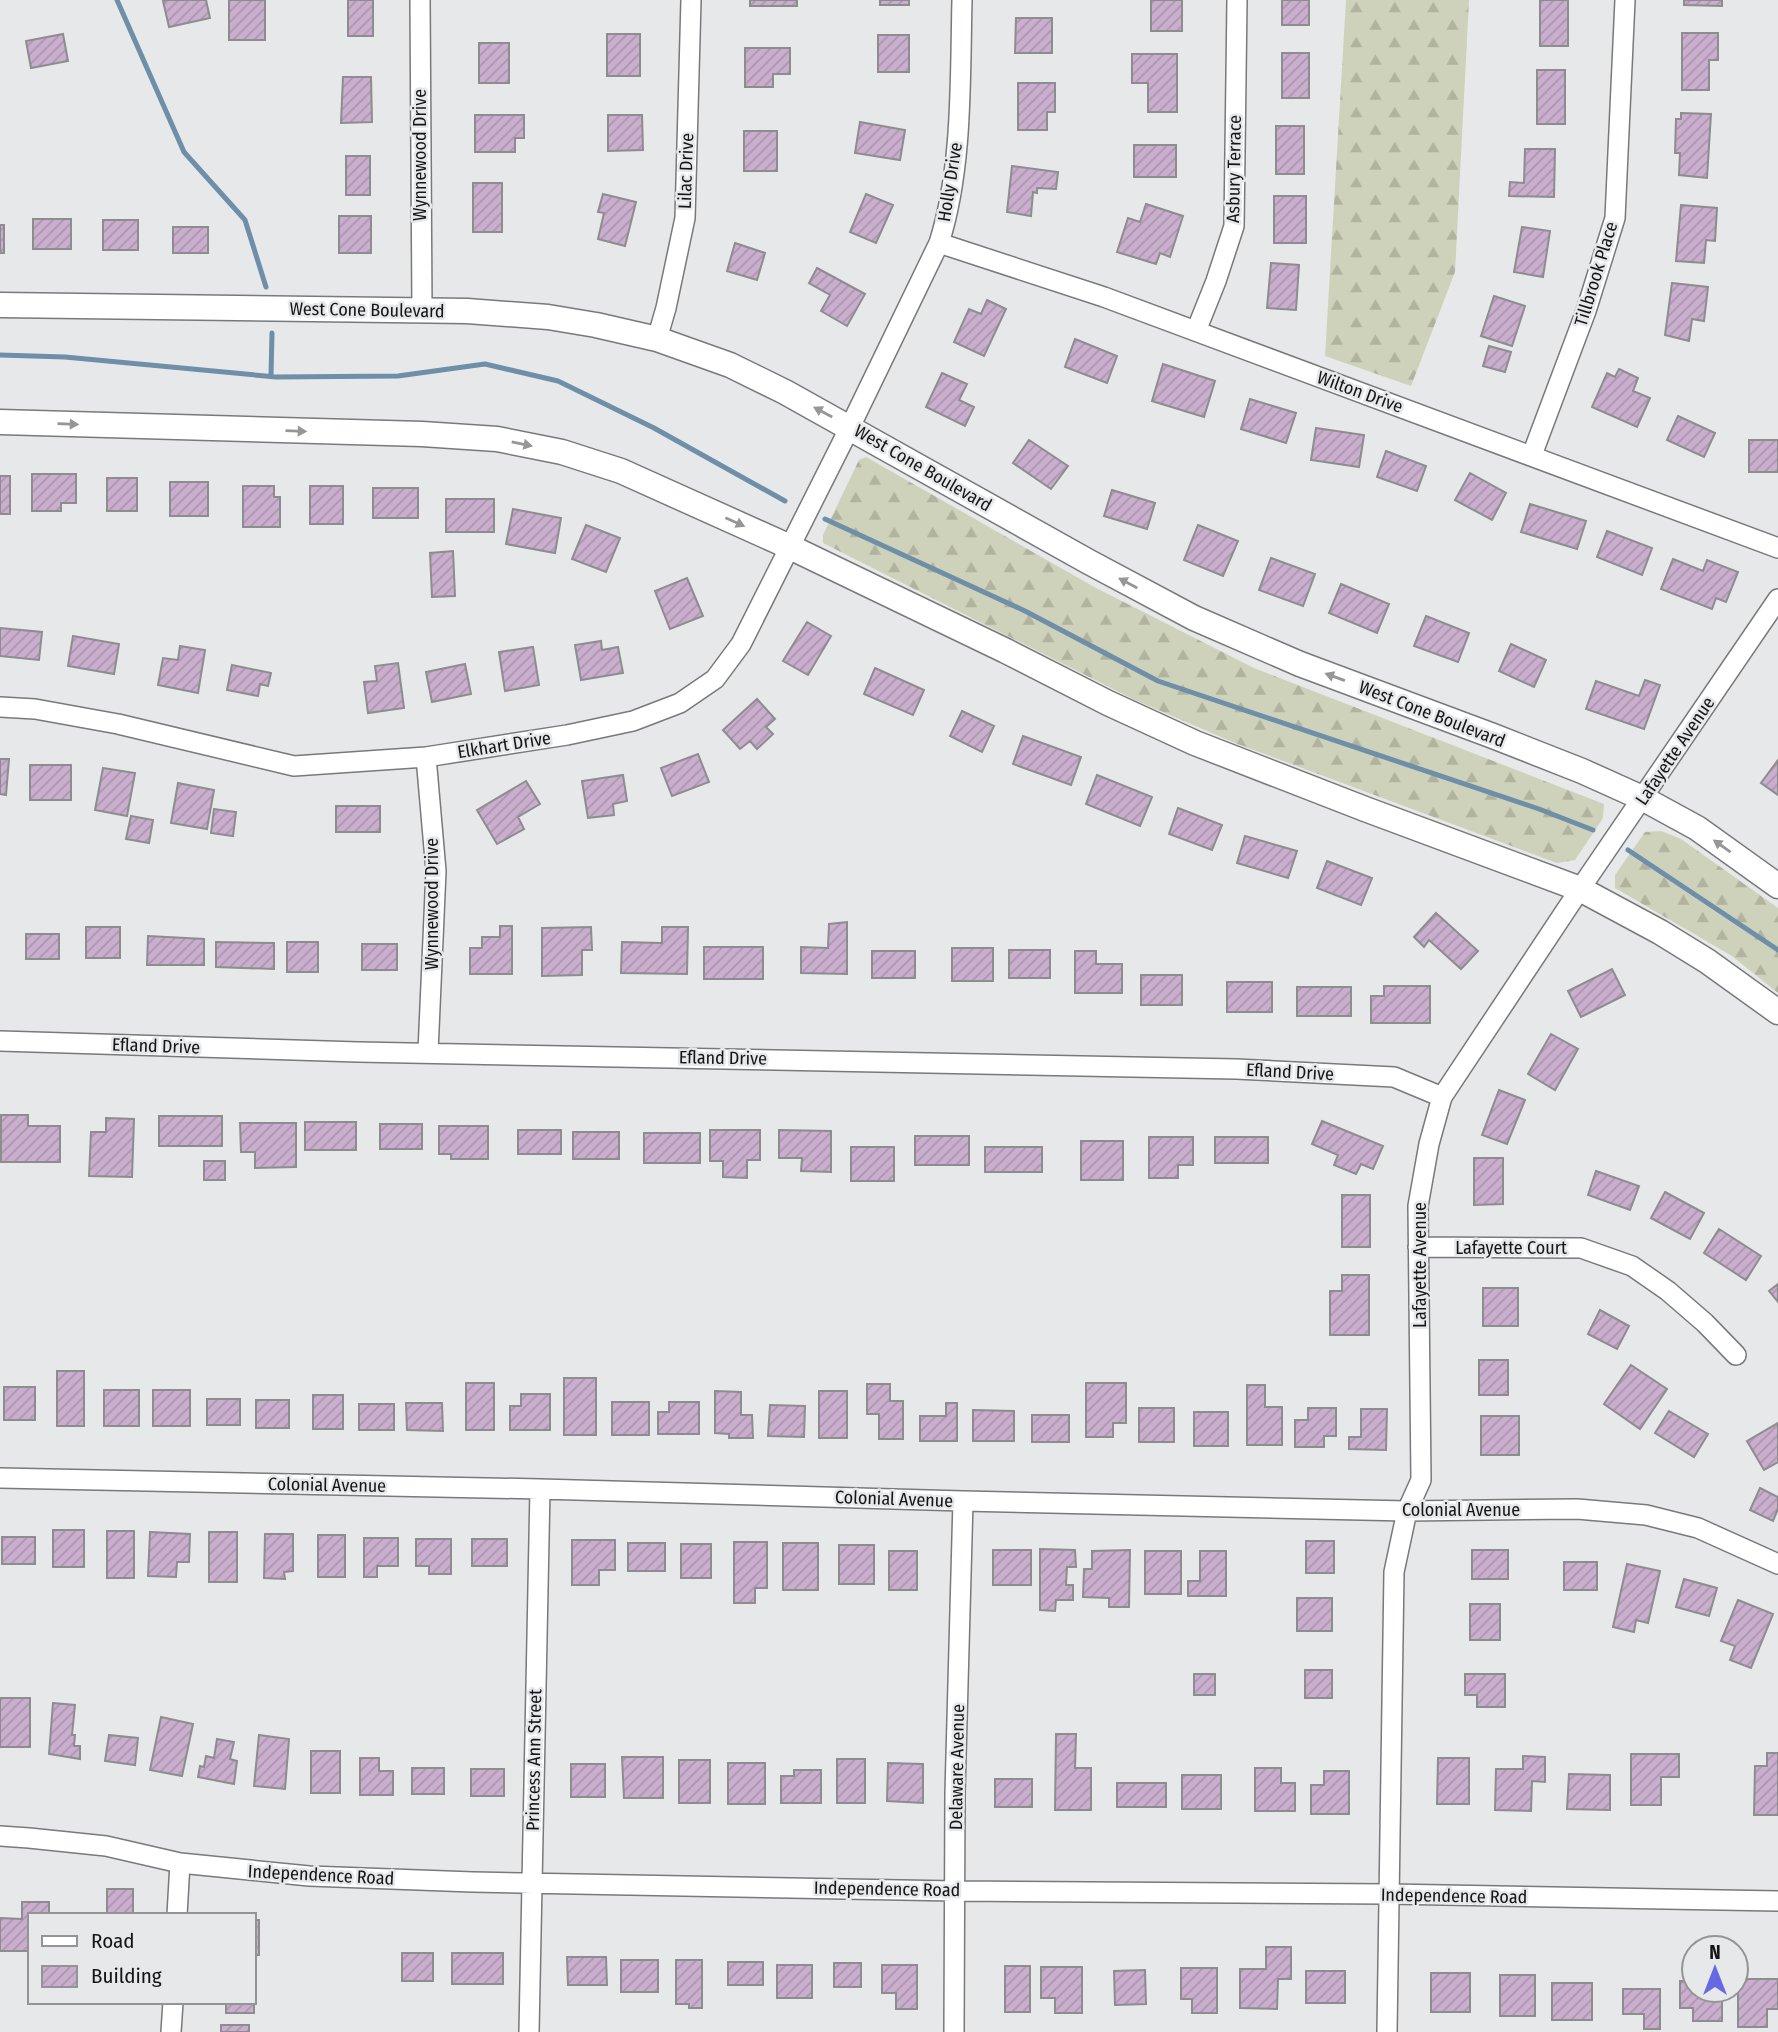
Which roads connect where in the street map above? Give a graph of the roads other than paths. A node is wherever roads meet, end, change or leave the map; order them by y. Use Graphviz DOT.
graph roads {
  1 [pos="420,0"];
  2 [pos="691,0"];
  3 [pos="962,0"];
  4 [pos="1237,0"];
  5 [pos="1625,0"];
  6 [pos="939,243"];
  7 [pos="0,305"];
  8 [pos="422,310"];
  9 [pos="1196,331"];
  10 [pos="657,340"];
  11 [pos="0,422"];
  12 [pos="850,427"];
  13 [pos="1532,455"];
  14 [pos="790,547"];
  15 [pos="1778,548"];
  16 [pos="1778,599"];
  17 [pos="0,707"];
  18 [pos="426,757"];
  19 [pos="1642,798"];
  20 [pos="1778,886"];
  21 [pos="1580,889"];
  22 [pos="1778,1012"];
  23 [pos="0,1041"];
  24 [pos="428,1052"];
  25 [pos="1442,1097"];
  26 [pos="1418,1247"];
  27 [pos="1736,1355"];
  28 [pos="0,1478"];
  29 [pos="540,1489"];
  30 [pos="963,1501"];
  31 [pos="1407,1511"];
  32 [pos="1778,1564"];
  33 [pos="0,1836"];
  34 [pos="180,1863"];
  35 [pos="531,1882"];
  36 [pos="956,1891"];
  37 [pos="1390,1894"];
  38 [pos="1778,1901"];
  39 [pos="177,1913"];
  40 [pos="173,2004"];
  41 [pos="171,2032"];
  42 [pos="529,2032"];
  43 [pos="954,2032"];
  44 [pos="1387,2032"];
  1 -- 8 [label="street, Wynnewood Drive"];
  2 -- 10 [label="street, Lilac Drive"];
  3 -- 6 [label="street, Holly Drive"];
  4 -- 9 [label="street, Asbury Terrace"];
  5 -- 13 [label="street, Tillbrook Place"];
  6 -- 9 [label="street, Wilton Drive"];
  6 -- 12 [label="street, Holly Drive"];
  7 -- 8 [label="main road, West Cone Boulevard"];
  8 -- 10 [label="main road, West Cone Boulevard"];
  9 -- 13 [label="street, Wilton Drive"];
  12 -- 10 [label="main road, West Cone Boulevard, one-way"];
  11 -- 14 [label="main road, one-way"];
  12 -- 14 [label="street, Elkhart Drive"];
  19 -- 12 [label="main road, West Cone Boulevard, one-way"];
  13 -- 15 [label="street, Wilton Drive"];
  14 -- 18 [label="street, Elkhart Drive"];
  14 -- 21 [label="main road"];
  16 -- 19 [label="street, Lafayette Avenue"];
  17 -- 18 [label="street, Elkhart Drive"];
  18 -- 24 [label="street, Wynnewood Drive"];
  20 -- 19 [label="main road, West Cone Boulevard, one-way"];
  19 -- 21 [label="street, Lafayette Avenue"];
  21 -- 22 [label="main road"];
  21 -- 25 [label="street, Lafayette Avenue"];
  23 -- 24 [label="street, Efland Drive"];
  24 -- 25 [label="street, Efland Drive"];
  25 -- 26 [label="street, Lafayette Avenue"];
  26 -- 27 [label="street, Lafayette Court"];
  26 -- 31 [label="street, Lafayette Avenue"];
  28 -- 29 [label="street, Colonial Avenue"];
  29 -- 30 [label="street, Colonial Avenue"];
  29 -- 35 [label="street, Princess Ann Street"];
  30 -- 31 [label="street, Colonial Avenue"];
  30 -- 36 [label="street, Delaware Avenue"];
  31 -- 32 [label="street, Colonial Avenue"];
  31 -- 37 [label="street, Lafayette Avenue"];
  33 -- 34 [label="street, Independence Road"];
  34 -- 35 [label="street, Independence Road"];
  34 -- 39 [label="street"];
  35 -- 36 [label="street, Independence Road"];
  35 -- 42 [label="street, Princess Ann Street"];
  36 -- 37 [label="street, Independence Road"];
  36 -- 43 [label="street, Delaware Avenue"];
  37 -- 38 [label="street, Independence Road"];
  37 -- 44 [label="street, Lafayette Avenue"];
  40 -- 41 [label="street"];
}
